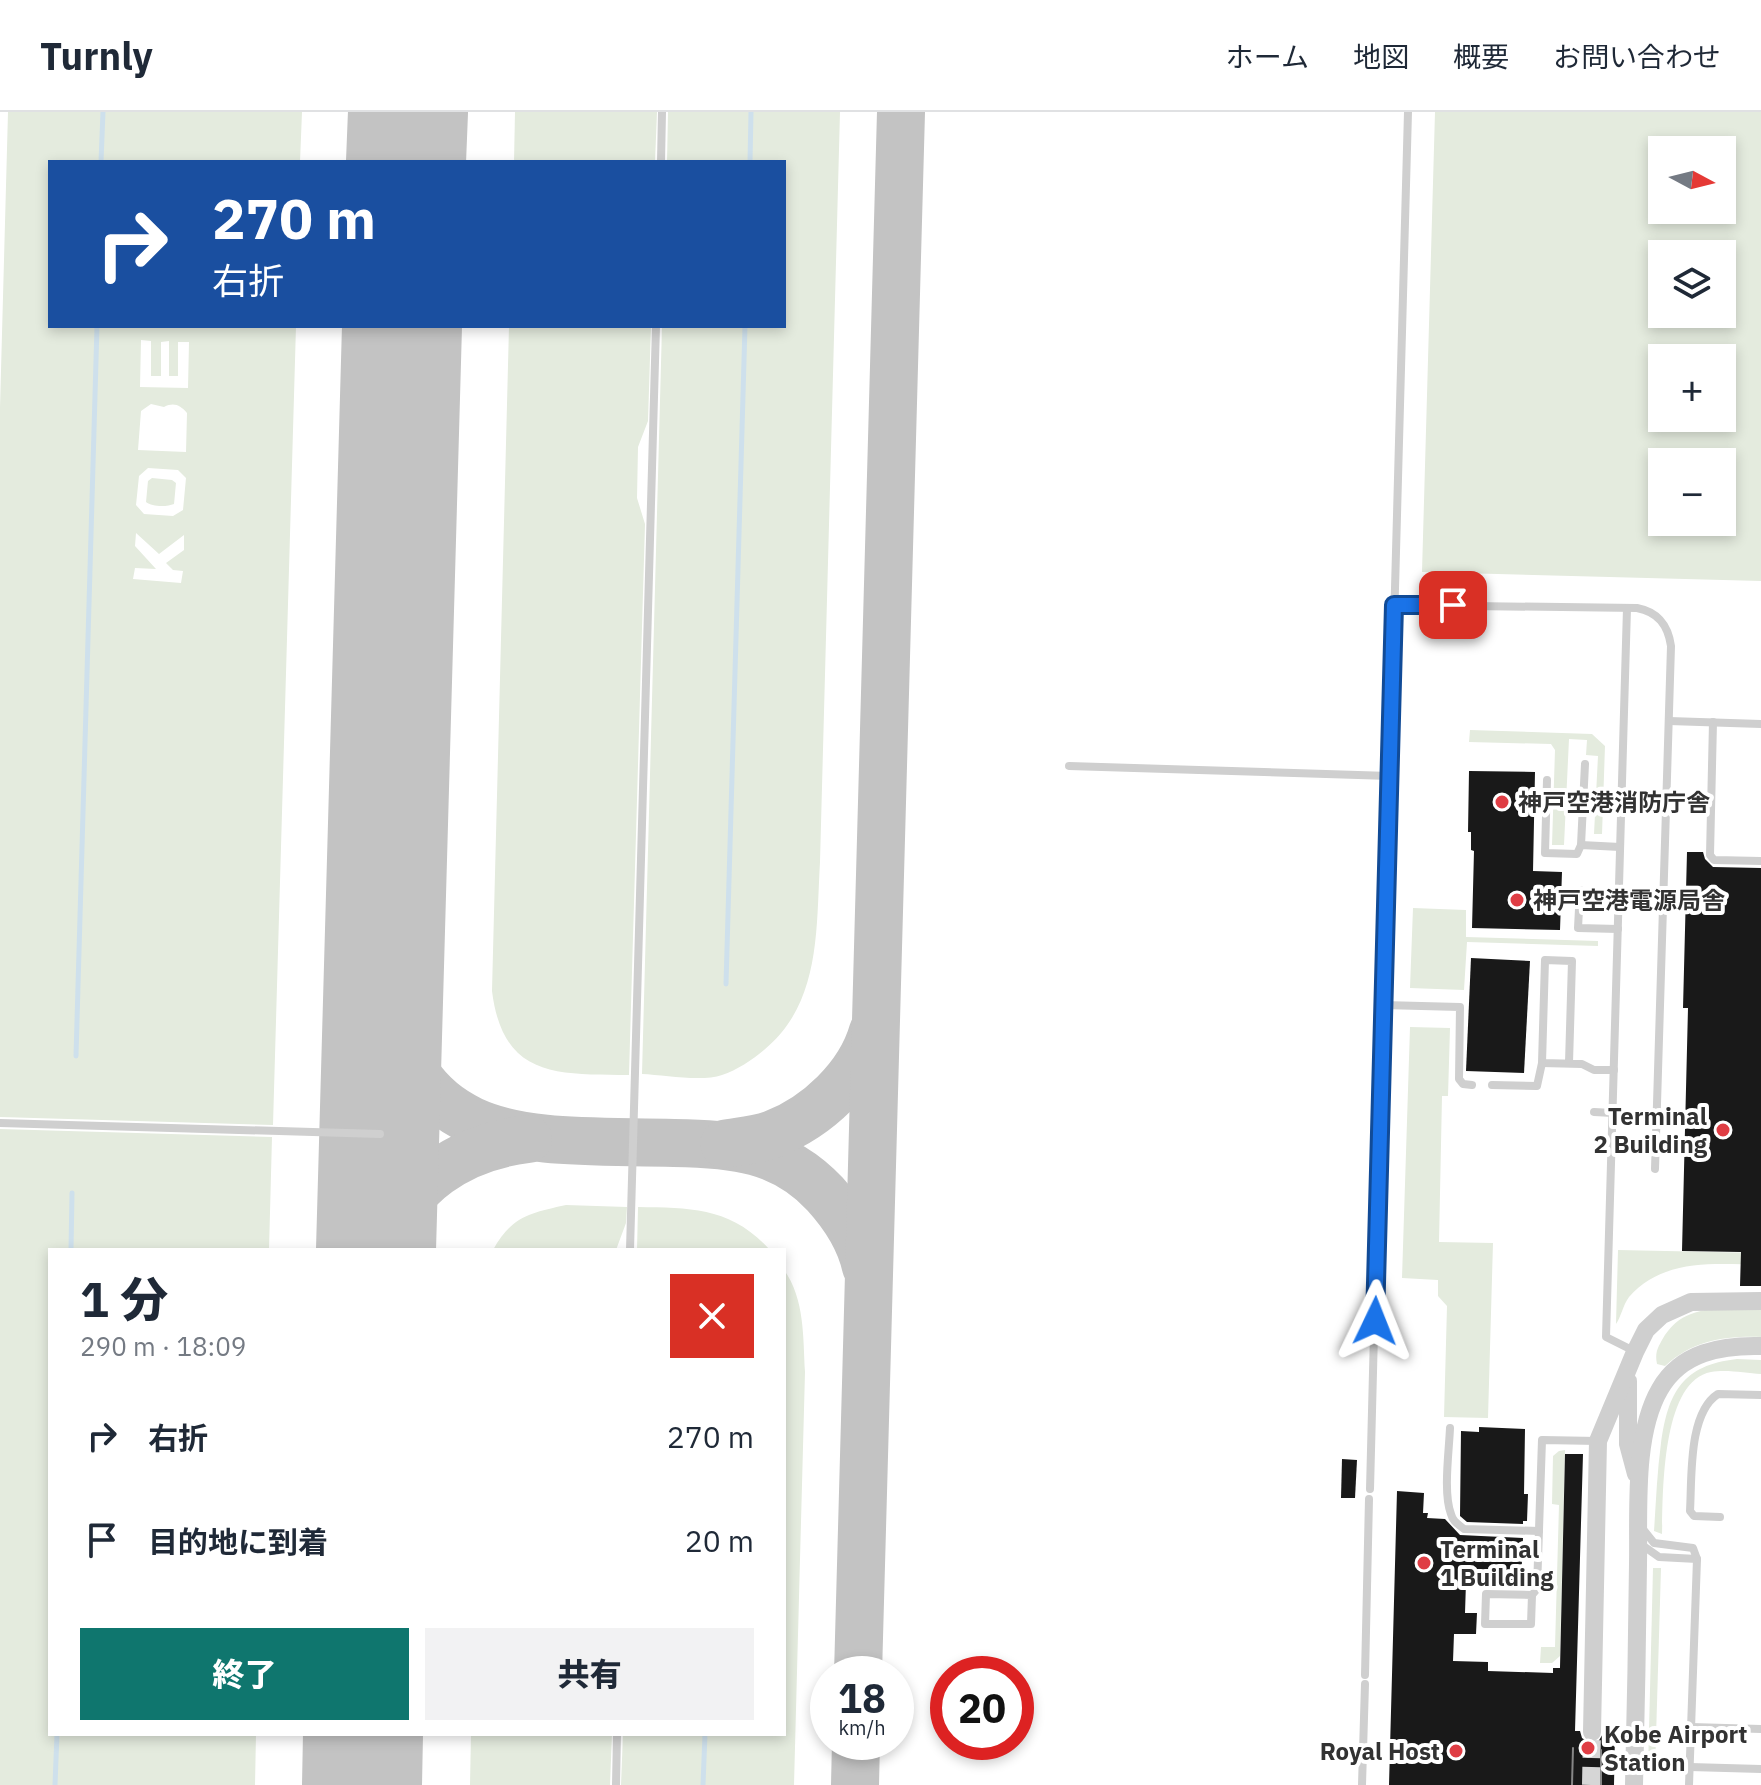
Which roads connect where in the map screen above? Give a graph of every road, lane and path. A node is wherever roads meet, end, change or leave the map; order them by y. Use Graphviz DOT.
graph roads {
  1 [pos="662,112"];
  2 [pos="1408,112"];
  3 [pos="661,160"];
  4 [pos="656,328"];
  5 [pos="1394,605"];
  6 [pos="1627,608"];
  7 [pos="1669,721"];
  8 [pos="1713,722"];
  9 [pos="1761,724"];
  10 [pos="1585,764"];
  11 [pos="1069,766"];
  12 [pos="1390,776"];
  13 [pos="1547,780"];
  14 [pos="1581,845"];
  15 [pos="1620,847"];
  16 [pos="1761,861"];
  17 [pos="1580,890"];
  18 [pos="1618,929"];
  19 [pos="1383,1005"];
  20 [pos="1542,1063"];
  21 [pos="1569,1063"];
  22 [pos="1614,1070"];
  23 [pos="1472,1085"];
  24 [pos="1492,1085"];
  25 [pos="1594,1112"];
  26 [pos="1613,1113"];
  27 [pos="0,1123"];
  28 [pos="380,1134"];
  29 [pos="1655,1169"];
  30 [pos="630,1248"];
  31 [pos="1761,1301"];
  32 [pos="1375,1321"];
  33 [pos="1374,1333"];
  34 [pos="1761,1346"];
  35 [pos="1632,1359"];
  36 [pos="1761,1395"];
  37 [pos="1450,1428"];
  38 [pos="1598,1441"];
  39 [pos="1639,1484"];
  40 [pos="1720,1517"];
  41 [pos="1639,1529"];
  42 [pos="1539,1531"];
  43 [pos="1697,1559"];
  44 [pos="1532,1595"];
  45 [pos="1691,1727"];
  46 [pos="1761,1729"];
  47 [pos="1592,1732"];
  48 [pos="617,1736"];
  49 [pos="1690,1767"];
  50 [pos="1761,1769"];
  51 [pos="616,1785"];
  52 [pos="1362,1785"];
  53 [pos="1634,1785"];
  54 [pos="1689,1785"];
  1 -- 3 [label="lane"];
  2 -- 5 [label="lane"];
  4 -- 30 [label="lane"];
  5 -- 6 [label="lane"];
  5 -- 12 [label="lane"];
  6 -- 7 [label="lane"];
  6 -- 15 [label="lane"];
  7 -- 8 [label="lane"];
  7 -- 29 [label="lane"];
  8 -- 9 [label="lane"];
  8 -- 16 [label="lane"];
  10 -- 14 [label="lane"];
  11 -- 12 [label="lane"];
  12 -- 19 [label="lane"];
  13 -- 14 [label="lane"];
  14 -- 15 [label="lane"];
  15 -- 18 [label="lane"];
  17 -- 18 [label="lane"];
  18 -- 22 [label="lane"];
  19 -- 23 [label="lane"];
  19 -- 32 [label="lane"];
  20 -- 21 [label="lane"];
  20 -- 21 [label="lane"];
  20 -- 24 [label="lane"];
  21 -- 22 [label="lane"];
  22 -- 26 [label="lane"];
  25 -- 26 [label="lane"];
  26 -- 35 [label="lane"];
  27 -- 28 [label="lane"];
  31 -- 35 [label="street"];
  33 -- 52 [label="lane"];
  34 -- 39 [label="street"];
  35 -- 38 [label="street"];
  35 -- 39 [label="street"];
  36 -- 40 [label="lane"];
  37 -- 42 [label="lane"];
  38 -- 42 [label="lane"];
  38 -- 47 [label="street"];
  39 -- 41 [label="street"];
  41 -- 43 [label="lane"];
  41 -- 43 [label="lane"];
  41 -- 53 [label="street"];
  42 -- 44 [label="lane"];
  43 -- 45 [label="lane"];
  44 -- 44 [label="lane"];
  45 -- 46 [label="lane"];
  45 -- 49 [label="lane"];
  48 -- 51 [label="lane"];
  49 -- 50 [label="lane"];
  49 -- 54 [label="lane"];
}
